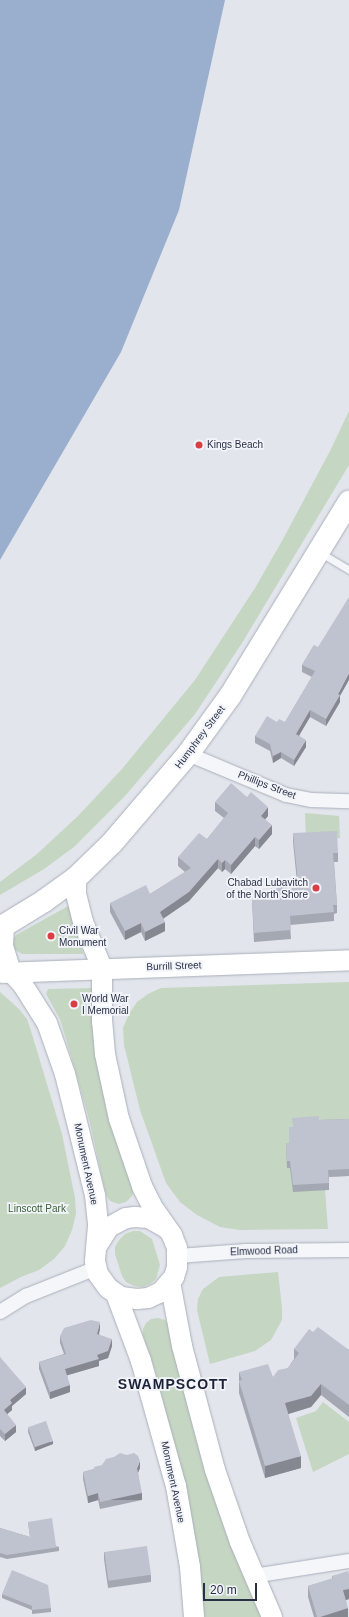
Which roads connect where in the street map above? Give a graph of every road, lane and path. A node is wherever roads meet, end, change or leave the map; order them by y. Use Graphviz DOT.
graph roads {
  1 [pos="344,514"];
  2 [pos="319,552"];
  3 [pos="349,570"];
  4 [pos="188,754"];
  5 [pos="349,801"];
  6 [pos="76,878"];
  7 [pos="2,927"];
  8 [pos="349,960"];
  9 [pos="102,968"];
  10 [pos="5,973"];
  11 [pos="166,1228"];
  12 [pos="97,1246"];
  13 [pos="349,1250"];
  14 [pos="178,1256"];
  15 [pos="96,1268"];
  16 [pos="170,1282"];
  17 [pos="116,1294"];
  18 [pos="0,1312"];
  19 [pos="349,1561"];
  20 [pos="253,1576"];
  21 [pos="194,1617"];
  22 [pos="272,1617"];
  1 -- 2 [label="main road, Humphrey Street"];
  2 -- 3 [label="lane"];
  2 -- 4 [label="main road, Humphrey Street"];
  4 -- 5 [label="street, Phillips Street"];
  4 -- 6 [label="main road, Humphrey Street"];
  6 -- 7 [label="main road, Humphrey Street"];
  6 -- 9 [label="street"];
  7 -- 10 [label="street, Monument Avenue"];
  8 -- 9 [label="street, Burrill Street"];
  9 -- 10 [label="street, Burrill Street"];
  9 -- 11 [label="street"];
  10 -- 12 [label="street, Monument Avenue"];
  11 -- 12 [label="street"];
  11 -- 14 [label="street"];
  12 -- 15 [label="street, Monument Avenue"];
  13 -- 14 [label="street, Elmwood Road"];
  14 -- 16 [label="street"];
  15 -- 17 [label="street, Monument Avenue"];
  15 -- 18 [label="street"];
  16 -- 17 [label="street"];
  16 -- 20 [label="street"];
  17 -- 21 [label="street, Monument Avenue"];
  19 -- 20 [label="street"];
  20 -- 22 [label="street"];
}
